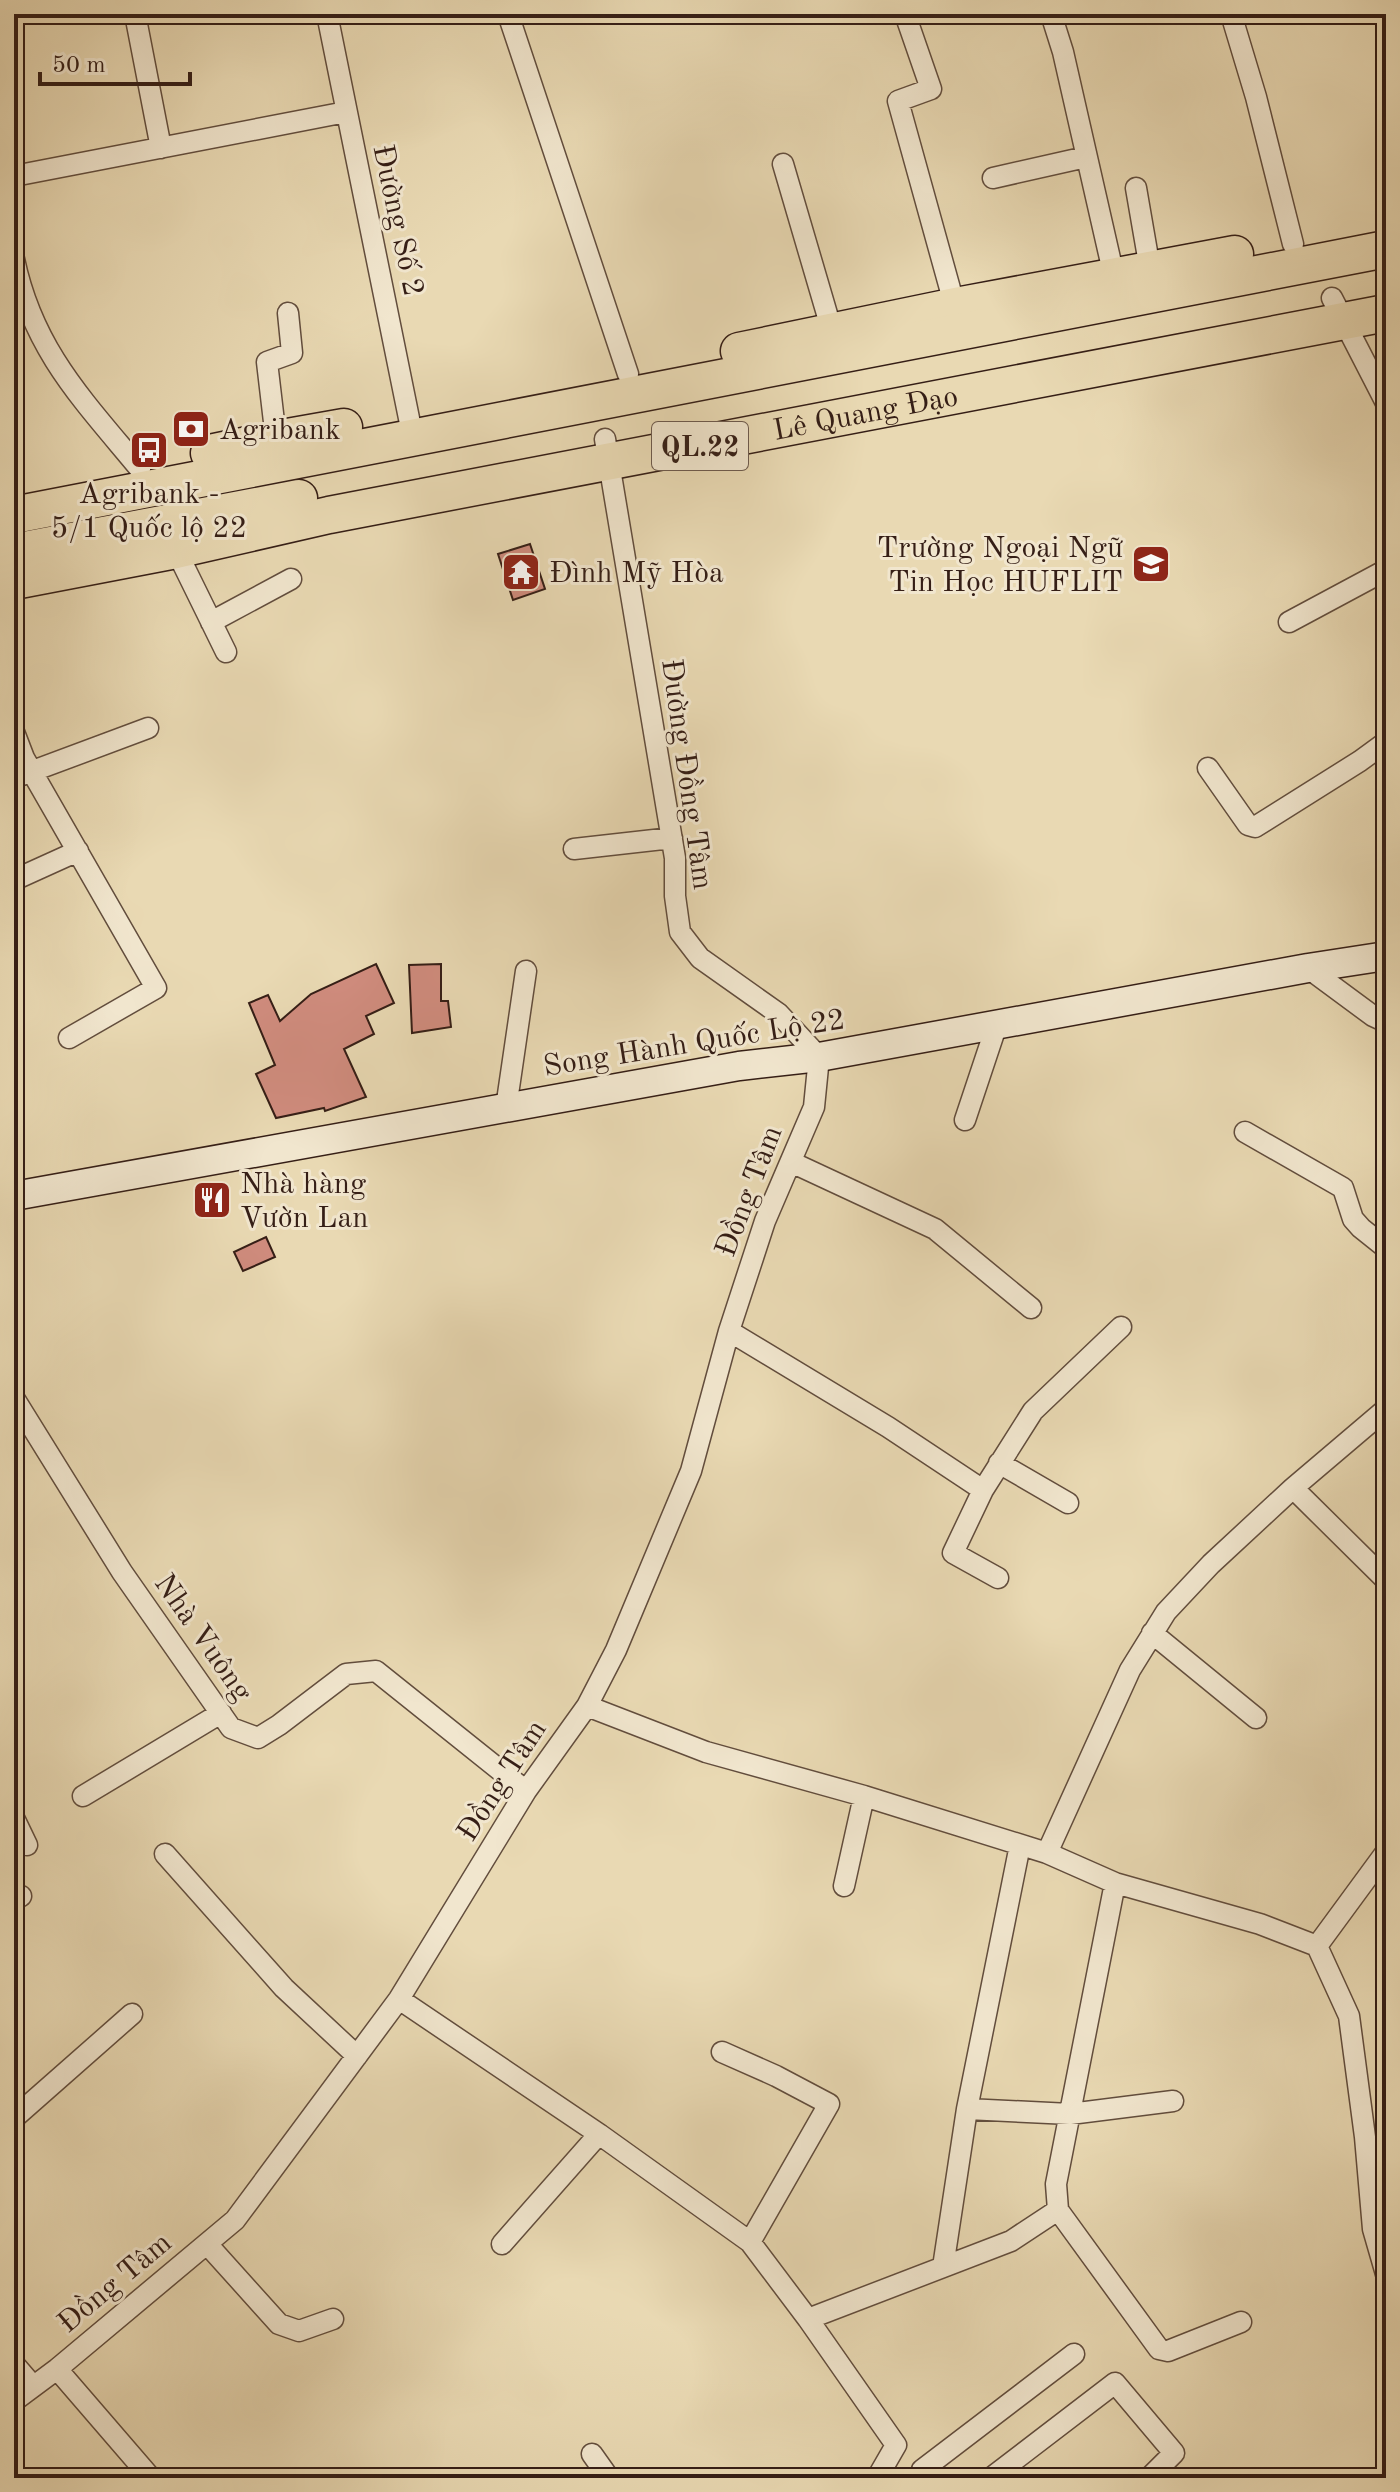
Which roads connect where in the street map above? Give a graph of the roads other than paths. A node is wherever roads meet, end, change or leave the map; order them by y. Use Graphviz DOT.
graph roads {
  1 [pos="135,14"];
  2 [pos="327,14"];
  3 [pos="508,14"];
  4 [pos="905,14"];
  5 [pos="1051,14"];
  6 [pos="1231,14"];
  7 [pos="346,112"];
  8 [pos="161,148"];
  9 [pos="1086,157"];
  10 [pos="783,164"];
  11 [pos="14,176"];
  12 [pos="993,178"];
  13 [pos="1136,188"];
  14 [pos="1386,227"];
  15 [pos="1293,244"];
  16 [pos="1386,249"];
  17 [pos="14,259"];
  18 [pos="1150,269"];
  19 [pos="1114,276"];
  20 [pos="1386,288"];
  21 [pos="1338,310"];
  22 [pos="288,313"];
  23 [pos="1386,313"];
  24 [pos="958,320"];
  25 [pos="832,331"];
  26 [pos="628,374"];
  27 [pos="1386,403"];
  28 [pos="411,427"];
  29 [pos="276,439"];
  30 [pos="608,451"];
  31 [pos="140,469"];
  32 [pos="14,492"];
  33 [pos="14,515"];
  34 [pos="170,537"];
  35 [pos="14,552"];
  36 [pos="1386,570"];
  37 [pos="291,579"];
  38 [pos="14,581"];
  39 [pos="211,622"];
  40 [pos="1289,622"];
  41 [pos="226,652"];
  42 [pos="148,728"];
  43 [pos="14,732"];
  44 [pos="1386,742"];
  45 [pos="1208,768"];
  46 [pos="23,775"];
  47 [pos="672,838"];
  48 [pos="574,849"];
  49 [pos="78,851"];
  50 [pos="14,880"];
  51 [pos="1386,956"];
  52 [pos="1308,968"];
  53 [pos="526,971"];
  54 [pos="1386,1022"];
  55 [pos="997,1024"];
  56 [pos="69,1038"];
  57 [pos="819,1057"];
  58 [pos="506,1108"];
  59 [pos="965,1120"];
  60 [pos="1245,1132"];
  61 [pos="791,1162"];
  62 [pos="14,1196"];
  63 [pos="1386,1248"];
  64 [pos="1031,1308"];
  65 [pos="1121,1327"];
  66 [pos="729,1331"];
  67 [pos="14,1398"];
  68 [pos="1386,1409"];
  69 [pos="999,1463"];
  70 [pos="1293,1488"];
  71 [pos="983,1490"];
  72 [pos="1068,1503"];
  73 [pos="998,1578"];
  74 [pos="1386,1580"];
  75 [pos="1152,1633"];
  76 [pos="587,1706"];
  77 [pos="221,1713"];
  78 [pos="1256,1718"];
  79 [pos="526,1791"];
  80 [pos="83,1796"];
  81 [pos="864,1796"];
  82 [pos="14,1818"];
  83 [pos="27,1845"];
  84 [pos="1020,1845"];
  85 [pos="1386,1852"];
  86 [pos="1047,1853"];
  87 [pos="165,1854"];
  88 [pos="1115,1883"];
  89 [pos="844,1886"];
  90 [pos="1317,1946"];
  91 [pos="399,1999"];
  92 [pos="132,2014"];
  93 [pos="722,2052"];
  94 [pos="357,2056"];
  95 [pos="1173,2101"];
  96 [pos="967,2109"];
  97 [pos="1070,2114"];
  98 [pos="14,2118"];
  99 [pos="599,2134"];
  100 [pos="1058,2210"];
  101 [pos="1380,2226"];
  102 [pos="750,2242"];
  103 [pos="207,2244"];
  104 [pos="502,2244"];
  105 [pos="943,2267"];
  106 [pos="1386,2274"];
  107 [pos="333,2319"];
  108 [pos="808,2319"];
  109 [pos="1241,2322"];
  110 [pos="1074,2354"];
  111 [pos="14,2364"];
  112 [pos="57,2369"];
  113 [pos="33,2386"];
  114 [pos="14,2401"];
  115 [pos="896,2445"];
  116 [pos="592,2454"];
  117 [pos="926,2474"];
  118 [pos="151,2478"];
  119 [pos="609,2478"];
  120 [pos="877,2478"];
  121 [pos="991,2478"];
  122 [pos="1149,2478"];
  1 -- 8 [label="street"];
  2 -- 7 [label="street, Đường Số 2"];
  3 -- 26 [label="street"];
  4 -- 24 [label="street"];
  5 -- 9 [label="street"];
  6 -- 15 [label="street"];
  7 -- 8 [label="street"];
  7 -- 28 [label="street, Đường Số 2"];
  8 -- 11 [label="street"];
  9 -- 12 [label="street"];
  9 -- 19 [label="street"];
  10 -- 25 [label="street"];
  13 -- 18 [label="street"];
  14 -- 15 [label="highway, Lê Quang Đạo / QL.22"];
  15 -- 18 [label="highway, Lê Quang Đạo / QL.22"];
  16 -- 24 [label="highway, Lê Quang Đạo / QL.22"];
  17 -- 31 [label="street"];
  18 -- 19 [label="highway, Lê Quang Đạo / QL.22"];
  19 -- 24 [label="highway, Lê Quang Đạo / QL.22"];
  20 -- 21 [label="highway, Lê Quang Đạo / QL.22"];
  21 -- 23 [label="highway, Lê Quang Đạo / QL.22"];
  21 -- 27 [label="street"];
  21 -- 30 [label="highway, Lê Quang Đạo / QL.22"];
  22 -- 29 [label="street"];
  24 -- 25 [label="highway, Lê Quang Đạo / QL.22"];
  24 -- 28 [label="highway, Lê Quang Đạo / QL.22"];
  25 -- 26 [label="highway, Lê Quang Đạo / QL.22"];
  26 -- 28 [label="highway, Lê Quang Đạo / QL.22"];
  28 -- 29 [label="highway, Lê Quang Đạo / QL.22"];
  28 -- 33 [label="highway, Lê Quang Đạo / QL.22"];
  29 -- 31 [label="highway, Lê Quang Đạo / QL.22"];
  30 -- 34 [label="highway, Lê Quang Đạo / QL.22"];
  30 -- 47 [label="street, Đường Đồng Tâm"];
  31 -- 32 [label="highway, Lê Quang Đạo / QL.22"];
  34 -- 35 [label="highway, Lê Quang Đạo / QL.22"];
  34 -- 38 [label="highway, Lê Quang Đạo / QL.22"];
  34 -- 39 [label="street"];
  36 -- 40 [label="street"];
  37 -- 39 [label="street"];
  39 -- 41 [label="street"];
  42 -- 46 [label="street"];
  43 -- 46 [label="street"];
  44 -- 45 [label="street"];
  46 -- 49 [label="street"];
  47 -- 48 [label="street"];
  47 -- 57 [label="street, Đường Đồng Tâm"];
  49 -- 50 [label="street"];
  49 -- 56 [label="street"];
  51 -- 52 [label="street, Song Hành Quốc Lộ 22"];
  52 -- 54 [label="street"];
  52 -- 55 [label="street, Song Hành Quốc Lộ 22"];
  53 -- 58 [label="street"];
  55 -- 57 [label="street, Song Hành Quốc Lộ 22"];
  55 -- 59 [label="street"];
  57 -- 58 [label="street, Song Hành Quốc Lộ 22"];
  57 -- 61 [label="street, Đồng Tâm"];
  58 -- 62 [label="street, Song Hành Quốc Lộ 22"];
  60 -- 63 [label="street"];
  61 -- 64 [label="street"];
  61 -- 66 [label="street, Đồng Tâm"];
  65 -- 69 [label="street"];
  66 -- 71 [label="street"];
  66 -- 76 [label="street, Đồng Tâm"];
  67 -- 77 [label="street, Nhà Vuông"];
  68 -- 70 [label="street"];
  69 -- 71 [label="street"];
  69 -- 72 [label="street"];
  70 -- 74 [label="street"];
  70 -- 75 [label="street"];
  71 -- 73 [label="street"];
  75 -- 78 [label="street"];
  75 -- 86 [label="street"];
  76 -- 79 [label="street, Đồng Tâm"];
  76 -- 81 [label="street"];
  77 -- 79 [label="street, Nhà Vuông"];
  77 -- 80 [label="street"];
  79 -- 91 [label="street, Đồng Tâm"];
  81 -- 84 [label="street"];
  81 -- 89 [label="street"];
  82 -- 83 [label="street"];
  84 -- 86 [label="street"];
  84 -- 96 [label="street"];
  85 -- 90 [label="street"];
  86 -- 88 [label="street"];
  87 -- 94 [label="street"];
  88 -- 90 [label="street"];
  88 -- 97 [label="street"];
  90 -- 101 [label="street"];
  91 -- 94 [label="street, Đồng Tâm"];
  91 -- 99 [label="street"];
  92 -- 98 [label="street"];
  93 -- 102 [label="street"];
  94 -- 103 [label="street, Đồng Tâm"];
  95 -- 97 [label="street"];
  96 -- 97 [label="street"];
  96 -- 105 [label="street"];
  97 -- 100 [label="street"];
  99 -- 102 [label="street"];
  99 -- 104 [label="street"];
  100 -- 105 [label="street"];
  100 -- 109 [label="street"];
  101 -- 106 [label="street"];
  102 -- 108 [label="street"];
  103 -- 107 [label="street"];
  103 -- 112 [label="street, Đồng Tâm"];
  105 -- 108 [label="street"];
  108 -- 115 [label="street"];
  110 -- 117 [label="street"];
  111 -- 113 [label="street"];
  112 -- 113 [label="street, Đồng Tâm"];
  112 -- 118 [label="street"];
  113 -- 114 [label="street, Đồng Tâm"];
  115 -- 117 [label="street"];
  115 -- 120 [label="street"];
  116 -- 119 [label="street"];
  121 -- 122 [label="street"];
}
